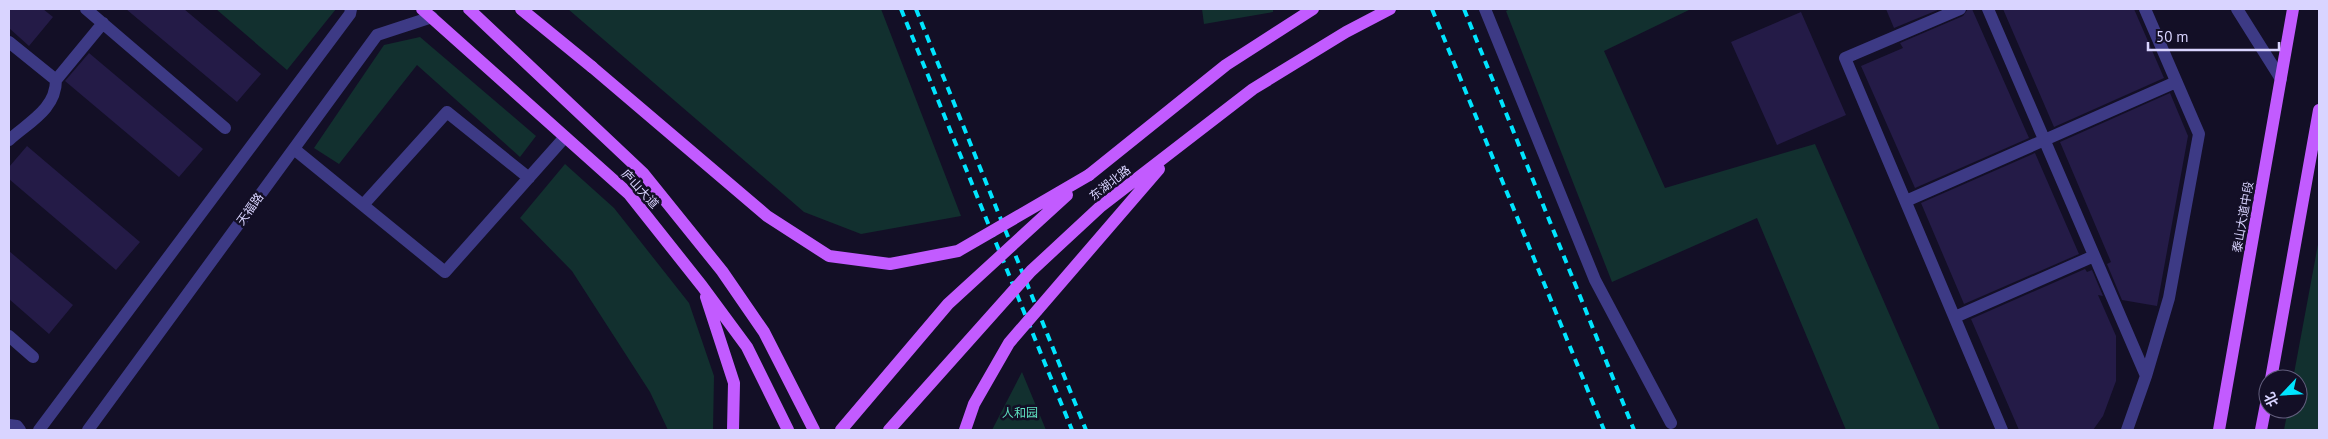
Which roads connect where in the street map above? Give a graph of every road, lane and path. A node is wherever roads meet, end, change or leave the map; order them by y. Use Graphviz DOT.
graph roads {
  1 [pos="86,9"];
  2 [pos="351,9"];
  3 [pos="422,9"];
  4 [pos="469,9"];
  5 [pos="521,9"];
  6 [pos="1313,9"];
  7 [pos="1390,9"];
  8 [pos="1485,9"];
  9 [pos="1960,9"];
  10 [pos="1988,9"];
  11 [pos="2146,9"];
  12 [pos="2237,9"];
  13 [pos="2293,9"];
  14 [pos="432,17"];
  15 [pos="103,23"];
  16 [pos="9,42"];
  17 [pos="2281,79"];
  18 [pos="56,80"];
  19 [pos="2176,82"];
  20 [pos="2319,110"];
  21 [pos="225,128"];
  22 [pos="566,137"];
  23 [pos="9,140"];
  24 [pos="2044,140"];
  25 [pos="1179,146"];
  26 [pos="294,149"];
  27 [pos="1089,175"];
  28 [pos="529,178"];
  29 [pos="1906,201"];
  30 [pos="363,206"];
  31 [pos="2094,256"];
  32 [pos="702,286"];
  33 [pos="1955,317"];
  34 [pos="9,336"];
  35 [pos="33,357"];
  36 [pos="2273,369"];
  37 [pos="2146,376"];
  38 [pos="1671,424"];
  39 [pos="9,425"];
  40 [pos="20,430"];
  41 [pos="39,430"];
  42 [pos="88,430"];
  43 [pos="733,430"];
  44 [pos="788,430"];
  45 [pos="814,430"];
  46 [pos="841,430"];
  47 [pos="889,430"];
  48 [pos="966,430"];
  49 [pos="2002,430"];
  50 [pos="2127,430"];
  51 [pos="2219,430"];
  1 -- 15 [label="street"];
  2 -- 41 [label="street"];
  3 -- 14 [label="main road, 庐山大道"];
  4 -- 45 [label="main road, 庐山大道"];
  5 -- 27 [label="main road, bridge"];
  6 -- 27 [label="main road, 东湖北路"];
  7 -- 25 [label="main road, 东湖北路, bridge"];
  8 -- 38 [label="street"];
  9 -- 29 [label="street"];
  10 -- 24 [label="street"];
  11 -- 19 [label="street"];
  12 -- 17 [label="street"];
  13 -- 17 [label="main road, 泰山大道中段"];
  14 -- 22 [label="main road, 庐山大道"];
  14 -- 26 [label="street, 天福路"];
  15 -- 18 [label="street"];
  15 -- 21 [label="street"];
  16 -- 18 [label="street"];
  17 -- 51 [label="main road, 泰山大道中段"];
  18 -- 23 [label="street"];
  19 -- 24 [label="street"];
  19 -- 37 [label="street"];
  20 -- 36 [label="main road"];
  22 -- 28 [label="street"];
  22 -- 32 [label="main road, 庐山大道"];
  24 -- 29 [label="street"];
  24 -- 31 [label="street"];
  25 -- 47 [label="main road, 东湖北路, bridge"];
  25 -- 48 [label="main road, bridge"];
  26 -- 30 [label="street"];
  26 -- 42 [label="street, 天福路"];
  27 -- 46 [label="main road, 东湖北路, bridge"];
  28 -- 30 [label="street"];
  28 -- 30 [label="street"];
  29 -- 33 [label="street"];
  31 -- 33 [label="street"];
  31 -- 37 [label="street"];
  32 -- 43 [label="main road"];
  32 -- 44 [label="main road, 庐山大道"];
  33 -- 49 [label="street"];
  34 -- 35 [label="street"];
  37 -- 50 [label="street"];
  39 -- 40 [label="street"];
}
